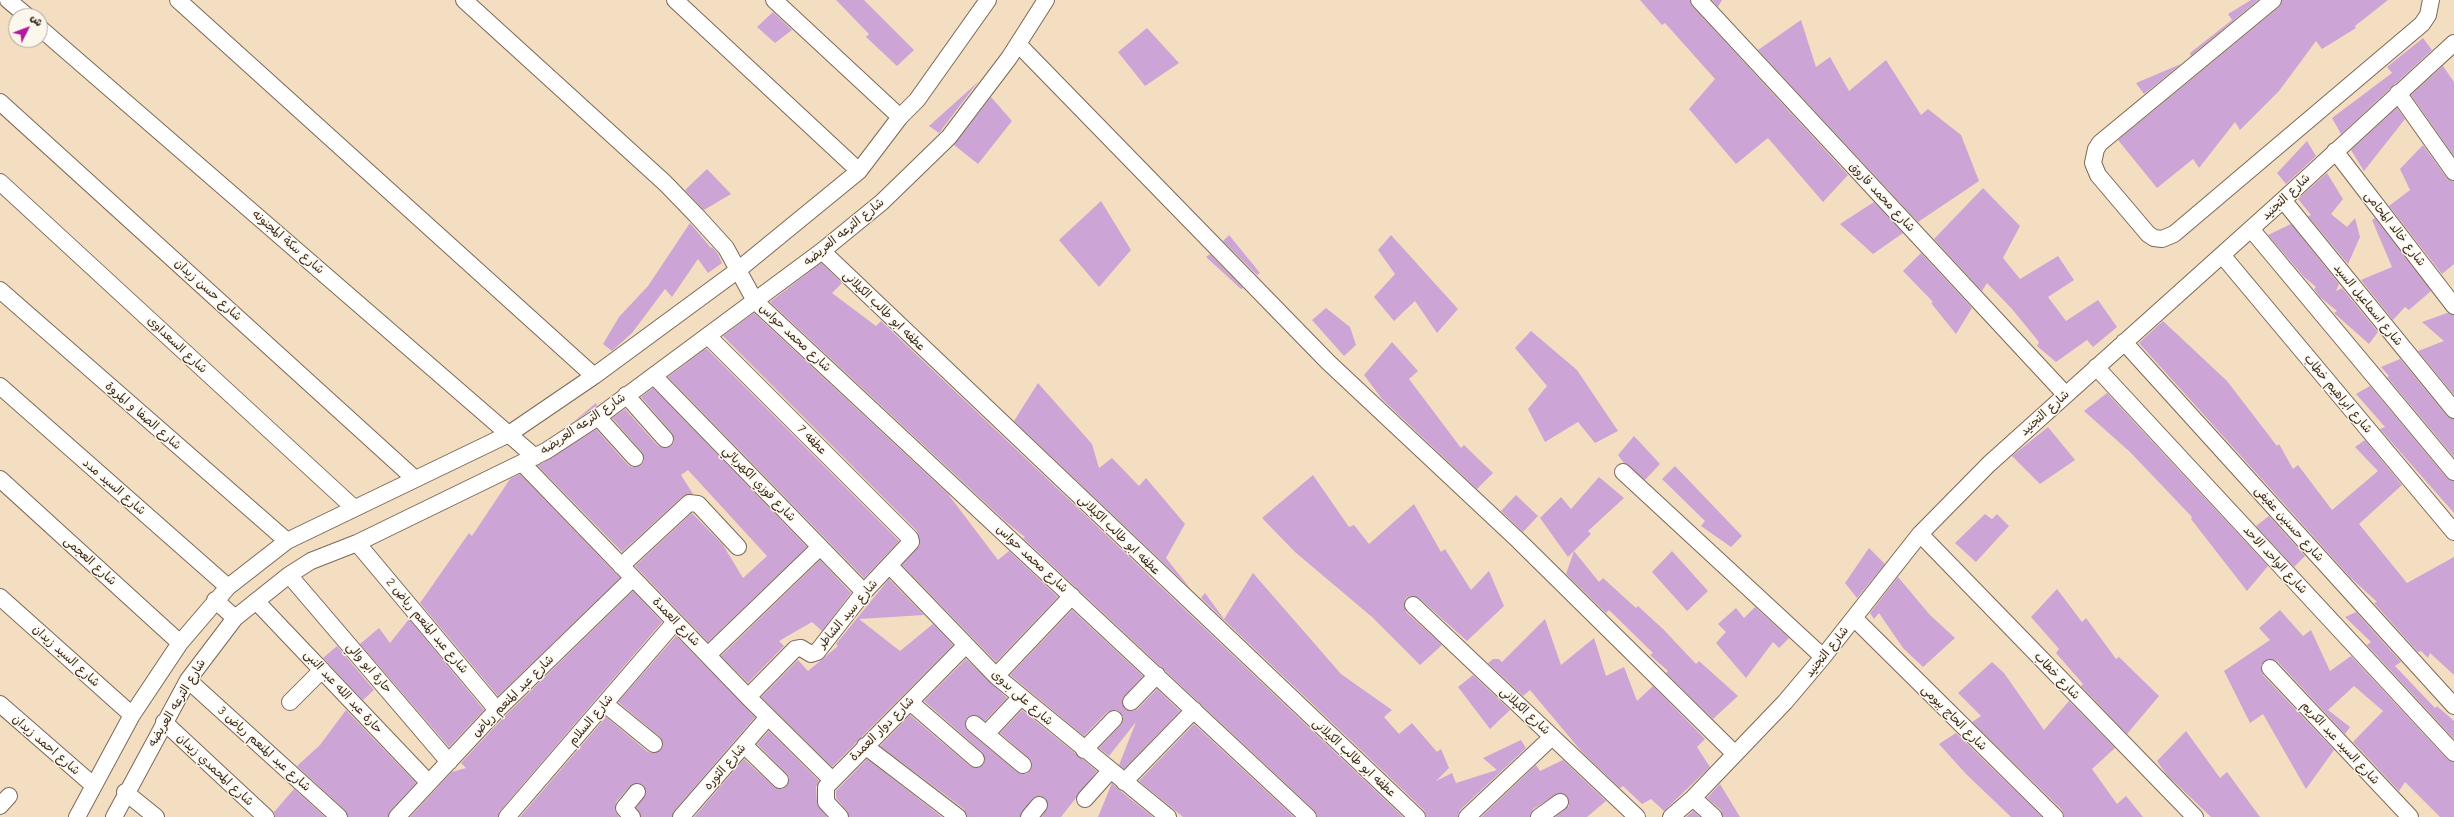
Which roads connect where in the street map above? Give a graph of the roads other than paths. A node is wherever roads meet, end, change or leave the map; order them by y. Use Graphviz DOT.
graph roads {
  1 [pos="8,0"];
  2 [pos="178,0"];
  3 [pos="464,0"];
  4 [pos="676,0"];
  5 [pos="774,0"];
  6 [pos="988,0"];
  7 [pos="1046,0"];
  8 [pos="1699,0"];
  9 [pos="2273,0"];
  10 [pos="2431,0"];
  11 [pos="18,8"];
  12 [pos="48,35"];
  13 [pos="2454,43"];
  14 [pos="1018,44"];
  15 [pos="2398,93"];
  16 [pos="0,102"];
  17 [pos="900,117"];
  18 [pos="2335,151"];
  19 [pos="859,170"];
  20 [pos="2454,172"];
  21 [pos="0,182"];
  22 [pos="2283,200"];
  23 [pos="2251,229"];
  24 [pos="822,251"];
  25 [pos="2222,256"];
  26 [pos="738,270"];
  27 [pos="0,290"];
  28 [pos="755,301"];
  29 [pos="2454,306"];
  30 [pos="708,336"];
  31 [pos="2124,342"];
  32 [pos="2096,367"];
  33 [pos="594,376"];
  34 [pos="654,376"];
  35 [pos="0,386"];
  36 [pos="2065,394"];
  37 [pos="626,395"];
  38 [pos="2454,410"];
  39 [pos="598,417"];
  40 [pos="510,434"];
  41 [pos="665,439"];
  42 [pos="635,458"];
  43 [pos="528,460"];
  44 [pos="1623,472"];
  45 [pos="2454,472"];
  46 [pos="415,479"];
  47 [pos="0,480"];
  48 [pos="354,508"];
  49 [pos="2454,532"];
  50 [pos="1920,534"];
  51 [pos="286,541"];
  52 [pos="357,543"];
  53 [pos="910,546"];
  54 [pos="738,547"];
  55 [pos="820,547"];
  56 [pos="621,566"];
  57 [pos="890,566"];
  58 [pos="289,575"];
  59 [pos="633,578"];
  60 [pos="228,587"];
  61 [pos="864,592"];
  62 [pos="1072,596"];
  63 [pos="0,597"];
  64 [pos="215,600"];
  65 [pos="256,601"];
  66 [pos="1413,605"];
  67 [pos="235,618"];
  68 [pos="1854,618"];
  69 [pos="675,622"];
  70 [pos="180,643"];
  71 [pos="965,646"];
  72 [pos="708,655"];
  73 [pos="1823,657"];
  74 [pos="2270,668"];
  75 [pos="322,670"];
  76 [pos="1157,675"];
  77 [pos="996,676"];
  78 [pos="188,680"];
  79 [pos="748,697"];
  80 [pos="1020,698"];
  81 [pos="290,702"];
  82 [pos="910,702"];
  83 [pos="1130,702"];
  84 [pos="0,704"];
  85 [pos="605,704"];
  86 [pos="2454,706"];
  87 [pos="498,710"];
  88 [pos="1194,710"];
  89 [pos="132,715"];
  90 [pos="768,717"];
  91 [pos="1114,719"];
  92 [pos="164,722"];
  93 [pos="1552,737"];
  94 [pos="654,744"];
  95 [pos="744,745"];
  96 [pos="865,746"];
  97 [pos="1084,750"];
  98 [pos="2454,753"];
  99 [pos="1735,754"];
  100 [pos="976,759"];
  101 [pos="449,762"];
  102 [pos="1023,765"];
  103 [pos="1110,771"];
  104 [pos="780,780"];
  105 [pos="832,780"];
  106 [pos="1124,782"];
  107 [pos="429,783"];
  108 [pos="93,785"];
  109 [pos="125,792"];
  110 [pos="637,792"];
  111 [pos="1693,798"];
  112 [pos="1085,799"];
  113 [pos="1560,802"];
  114 [pos="516,814"];
  115 [pos="77,817"];
  116 [pos="114,817"];
  117 [pos="156,817"];
  118 [pos="266,817"];
  119 [pos="339,817"];
  120 [pos="397,817"];
  121 [pos="632,817"];
  122 [pos="681,817"];
  123 [pos="840,817"];
  124 [pos="958,817"];
  125 [pos="1168,817"];
  126 [pos="1308,817"];
  127 [pos="1416,817"];
  128 [pos="1467,817"];
  129 [pos="1539,817"];
  130 [pos="1637,817"];
  131 [pos="1671,817"];
  132 [pos="1714,817"];
  133 [pos="2055,817"];
  134 [pos="2194,817"];
  135 [pos="2410,817"];
  1 -- 11 [label="street"];
  2 -- 33 [label="street"];
  3 -- 26 [label="street, شارع محمد حواس"];
  4 -- 19 [label="street"];
  5 -- 17 [label="street"];
  6 -- 17 [label="street"];
  7 -- 14 [label="street, شارع الترعه العريضه"];
  8 -- 36 [label="street, شارع محمد فاروق"];
  9 -- 10 [label="street"];
  12 -- 40 [label="street, شارع سكة المجنونه"];
  13 -- 15 [label="street, شارع التجنيد"];
  14 -- 24 [label="street, شارع الترعه العريضه"];
  14 -- 99 [label="street"];
  15 -- 18 [label="street, شارع التجنيد"];
  15 -- 20 [label="street"];
  16 -- 46 [label="street, شارع حسن زيدان"];
  17 -- 19 [label="street"];
  18 -- 22 [label="street, شارع التجنيد"];
  18 -- 29 [label="street, شارع خالد المحامى"];
  19 -- 26 [label="street"];
  21 -- 48 [label="street, شارع السعداوى"];
  22 -- 23 [label="street, شارع التجنيد"];
  22 -- 38 [label="street, شارع اسماعيل السيد"];
  23 -- 25 [label="street, شارع التجنيد"];
  23 -- 45 [label="street"];
  24 -- 28 [label="street, شارع الترعه العريضه"];
  24 -- 127 [label="street, عطفه ابو طالب الكيلانى"];
  25 -- 31 [label="street, شارع التجنيد"];
  25 -- 49 [label="street, شارع ابراهيم خطاب"];
  26 -- 28 [label="street, شارع محمد حواس"];
  26 -- 33 [label="street"];
  27 -- 51 [label="street, شارع الصفا و المروة"];
  28 -- 30 [label="street, شارع الترعه العريضه"];
  28 -- 62 [label="street, شارع محمد حواس"];
  30 -- 34 [label="street, شارع الترعه العريضه"];
  30 -- 53 [label="street, عطفه 7"];
  31 -- 32 [label="street, شارع التجنيد"];
  31 -- 86 [label="street, شارع حسنين عفيفى"];
  32 -- 36 [label="street, شارع التجنيد"];
  32 -- 98 [label="street, شارع الواحد الاحد"];
  33 -- 40 [label="street"];
  34 -- 37 [label="street, شارع الترعه العريضه"];
  34 -- 55 [label="street, شارع فوزي الكهربائي"];
  35 -- 60 [label="street, شارع السيد مدد"];
  36 -- 50 [label="street, شارع التجنيد"];
  37 -- 39 [label="street, شارع الترعه العريضه"];
  37 -- 41 [label="street"];
  39 -- 42 [label="street"];
  39 -- 43 [label="street, شارع الترعه العريضه"];
  40 -- 43 [label="street, شارع سكة المجنونه"];
  40 -- 46 [label="street"];
  43 -- 52 [label="street, شارع الترعه العريضه"];
  43 -- 56 [label="street, شارع العمدة"];
  44 -- 73 [label="street"];
  46 -- 48 [label="street"];
  47 -- 70 [label="street, شارع العجمى"];
  48 -- 51 [label="street"];
  50 -- 68 [label="street, شارع التجنيد"];
  50 -- 134 [label="street, شارع خطاب"];
  51 -- 60 [label="street"];
  52 -- 58 [label="street, شارع الترعه العريضه"];
  52 -- 87 [label="street, شارع عبد المنعم رياض 2"];
  53 -- 57 [label="street, شارع سيد الشاطر"];
  54 -- 56 [label="street"];
  55 -- 61 [label="street, شارع فوزي الكهربائي"];
  55 -- 72 [label="street"];
  56 -- 59 [label="street, شارع العمدة"];
  57 -- 61 [label="street, شارع سيد الشاطر"];
  57 -- 71 [label="street, شارع على بدوى"];
  58 -- 65 [label="street, شارع الترعه العريضه"];
  58 -- 101 [label="street, حارة ابو والي"];
  59 -- 69 [label="street, شارع العمدة"];
  59 -- 87 [label="street, شارع عبد المنعم رياض"];
  60 -- 64 [label="street"];
  61 -- 79 [label="street, شارع سيد الشاطر"];
  62 -- 76 [label="street, شارع محمد حواس"];
  62 -- 77 [label="street"];
  63 -- 89 [label="street, شارع السيد زيدان"];
  64 -- 67 [label="street"];
  64 -- 70 [label="street"];
  65 -- 67 [label="street, شارع الترعه العريضه"];
  65 -- 75 [label="street, حارة عبد الله عبد النبى"];
  66 -- 93 [label="street, شارع الكيلانى"];
  67 -- 78 [label="street, شارع الترعه العريضه"];
  68 -- 73 [label="street, شارع التجنيد"];
  68 -- 133 [label="street, شارع الحاج بيومى"];
  69 -- 72 [label="street, شارع العمدة"];
  69 -- 85 [label="street, شارع السلام"];
  70 -- 89 [label="street"];
  71 -- 77 [label="street, شارع على بدوى"];
  71 -- 82 [label="street, شارع دوار العمدة"];
  72 -- 79 [label="street, شارع العمدة"];
  73 -- 99 [label="street, شارع التجنيد"];
  74 -- 135 [label="street, شارع السيد عبد الكريم"];
  75 -- 81 [label="street"];
  75 -- 107 [label="street, حارة عبد الله عبد النبى"];
  76 -- 83 [label="street"];
  76 -- 88 [label="street, شارع محمد حواس"];
  77 -- 80 [label="street, شارع على بدوى"];
  78 -- 92 [label="street, شارع الترعه العريضه"];
  78 -- 119 [label="street, شارع عبد المنعم رياض 3"];
  79 -- 90 [label="street, شارع العمدة"];
  80 -- 97 [label="street, شارع على بدوى"];
  80 -- 102 [label="street"];
  82 -- 96 [label="street, شارع دوار العمدة"];
  82 -- 100 [label="street"];
  84 -- 108 [label="street, شارع احمد زيدان"];
  85 -- 94 [label="street"];
  85 -- 114 [label="street, شارع السلام"];
  87 -- 101 [label="street, شارع عبد المنعم رياض"];
  88 -- 106 [label="street"];
  88 -- 126 [label="street, شارع محمد حواس"];
  89 -- 108 [label="street"];
  90 -- 95 [label="street, شارع الثوره"];
  90 -- 105 [label="street, شارع العمدة"];
  91 -- 97 [label="street"];
  92 -- 109 [label="street, شارع الترعه العريضه"];
  92 -- 118 [label="street, شارع المحمدي زيدان"];
  93 -- 128 [label="street"];
  93 -- 130 [label="street, شارع الكيلانى"];
  95 -- 104 [label="street"];
  95 -- 122 [label="street, شارع الثوره"];
  96 -- 105 [label="street, شارع دوار العمدة"];
  96 -- 124 [label="street"];
  97 -- 103 [label="street, شارع على بدوى"];
  99 -- 111 [label="street, شارع التجنيد"];
  101 -- 107 [label="street, شارع عبد المنعم رياض"];
  103 -- 106 [label="street, شارع على بدوى"];
  103 -- 112 [label="street"];
  105 -- 123 [label="street, شارع دوار العمدة"];
  106 -- 125 [label="street, شارع على بدوى"];
  107 -- 120 [label="street, شارع عبد المنعم رياض"];
  108 -- 115 [label="street"];
  109 -- 116 [label="street, شارع الترعه العريضه"];
  109 -- 117 [label="street"];
  110 -- 121 [label="street"];
  111 -- 131 [label="street, شارع التجنيد"];
  111 -- 132 [label="street"];
  113 -- 129 [label="street"];
}
